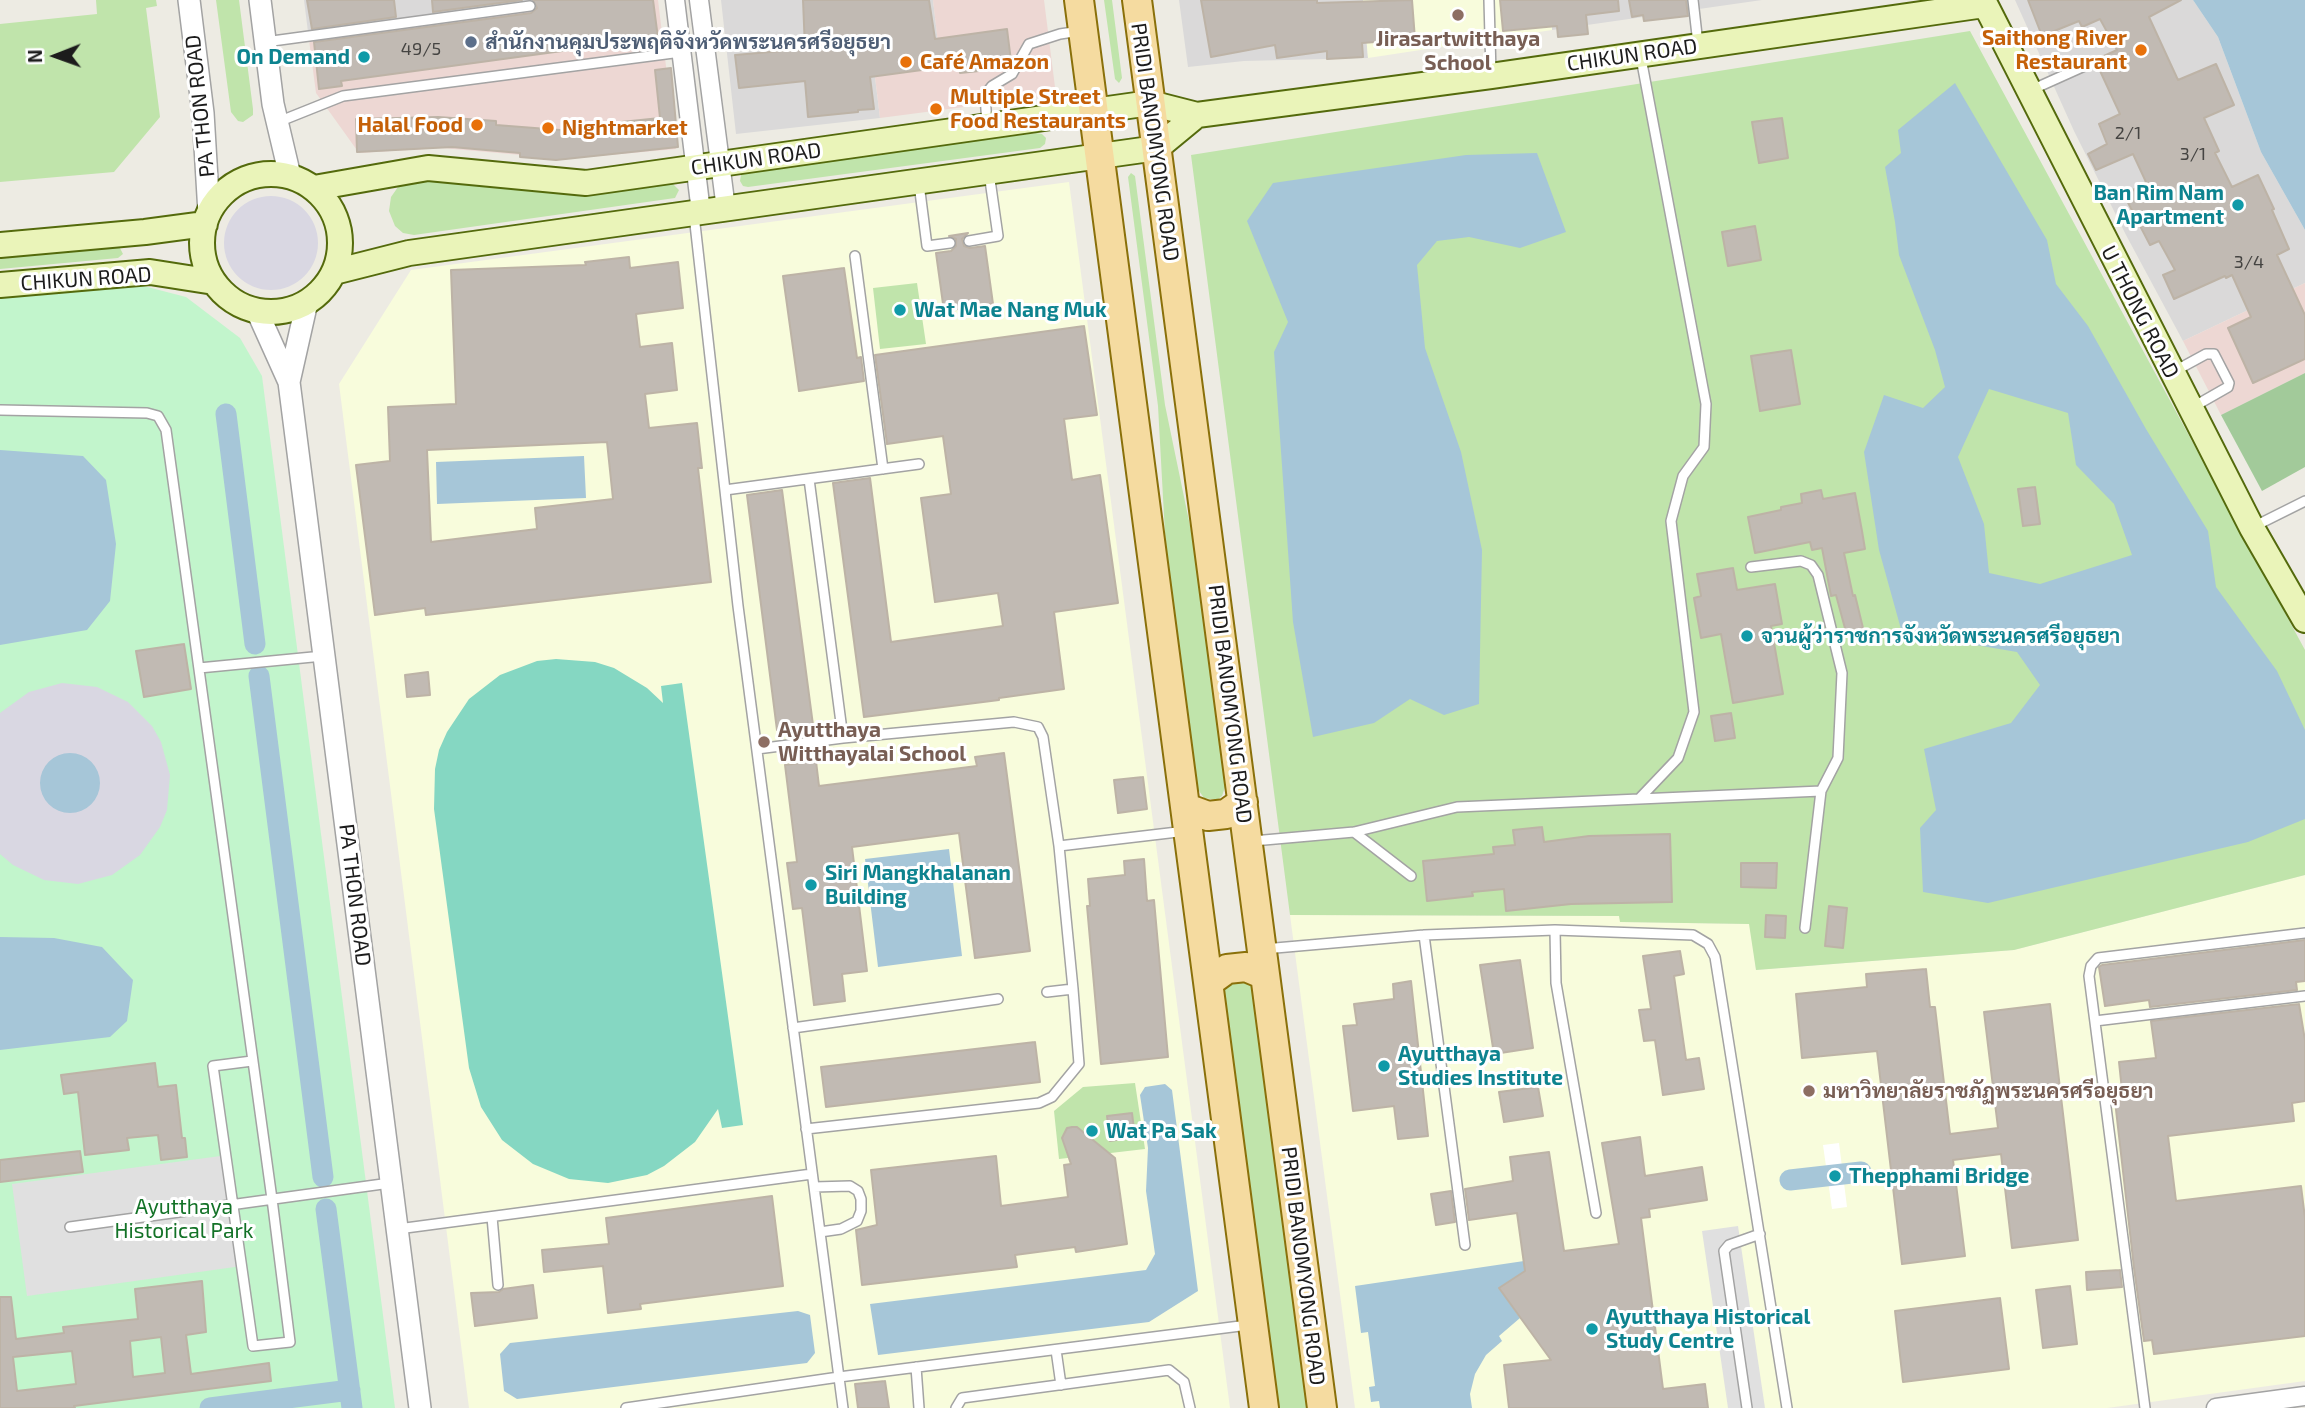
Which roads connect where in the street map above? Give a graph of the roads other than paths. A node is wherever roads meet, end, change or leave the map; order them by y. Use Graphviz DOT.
graph roads {
  1 [pos="189,0"];
  2 [pos="260,0"];
  3 [pos="675,0"];
  4 [pos="699,0"];
  5 [pos="1079,0"];
  6 [pos="1137,0"];
  7 [pos="1489,0"];
  8 [pos="1693,0"];
  9 [pos="1983,2"];
  10 [pos="530,6"];
  11 [pos="1083,30"];
  12 [pos="265,41"];
  13 [pos="1698,46"];
  14 [pos="681,52"];
  15 [pos="1640,54"];
  16 [pos="2089,64"];
  17 [pos="1491,76"];
  18 [pos="2028,92"];
  19 [pos="1150,103"];
  20 [pos="1094,111"];
  21 [pos="1197,115"];
  22 [pos="278,122"];
  23 [pos="987,126"];
  24 [pos="1157,148"];
  25 [pos="1101,156"];
  26 [pos="719,164"];
  27 [pos="694,168"];
  28 [pos="989,171"];
  29 [pos="290,176"];
  30 [pos="918,181"];
  31 [pos="314,188"];
  32 [pos="726,209"];
  33 [pos="697,213"];
  34 [pos="207,218"];
  35 [pos="969,240"];
  36 [pos="950,243"];
  37 [pos="0,245"];
  38 [pos="855,256"];
  39 [pos="334,272"];
  40 [pos="214,282"];
  41 [pos="0,285"];
  42 [pos="307,302"];
  43 [pos="257,311"];
  44 [pos="2172,373"];
  45 [pos="289,382"];
  46 [pos="2190,408"];
  47 [pos="0,410"];
  48 [pos="919,464"];
  49 [pos="883,469"];
  50 [pos="808,479"];
  51 [pos="725,490"];
  52 [pos="2305,501"];
  53 [pos="2252,528"];
  54 [pos="1751,567"];
  55 [pos="2305,620"];
  56 [pos="326,656"];
  57 [pos="199,668"];
  58 [pos="844,738"];
  59 [pos="757,749"];
  60 [pos="1821,791"];
  61 [pos="1639,799"];
  62 [pos="1242,802"];
  63 [pos="1188,820"];
  64 [pos="1354,832"];
  65 [pos="1248,842"];
  66 [pos="1059,846"];
  67 [pos="1411,876"];
  68 [pos="1805,928"];
  69 [pos="1555,930"];
  70 [pos="2305,933"];
  71 [pos="1424,934"];
  72 [pos="1263,962"];
  73 [pos="1209,982"];
  74 [pos="1073,989"];
  75 [pos="1047,992"];
  76 [pos="2305,996"];
  77 [pos="998,999"];
  78 [pos="2095,1021"];
  79 [pos="793,1028"];
  80 [pos="252,1061"];
  81 [pos="806,1129"];
  82 [pos="812,1174"];
  83 [pos="391,1183"];
  84 [pos="814,1187"];
  85 [pos="272,1199"];
  86 [pos="232,1205"];
  87 [pos="1596,1213"];
  88 [pos="492,1217"];
  89 [pos="70,1227"];
  90 [pos="397,1230"];
  91 [pos="820,1232"];
  92 [pos="1760,1234"];
  93 [pos="1465,1245"];
  94 [pos="498,1285"];
  95 [pos="1253,1325"];
  96 [pos="1056,1350"];
  97 [pos="916,1367"];
  98 [pos="839,1377"];
  99 [pos="1061,1385"];
  100 [pos="2305,1396"];
  101 [pos="645,1407"];
  102 [pos="2239,1407"];
  103 [pos="420,1408"];
  104 [pos="626,1408"];
  105 [pos="843,1408"];
  106 [pos="919,1408"];
  107 [pos="956,1408"];
  108 [pos="1189,1408"];
  109 [pos="1264,1408"];
  110 [pos="1322,1408"];
  111 [pos="1747,1408"];
  112 [pos="1787,1408"];
  113 [pos="2145,1408"];
  114 [pos="2216,1408"];
  1 -- 34 [label="street, PA THON ROAD"];
  2 -- 12 [label="street"];
  3 -- 14 [label="street"];
  4 -- 26 [label="street"];
  5 -- 11 [label="main road"];
  6 -- 19 [label="main road, PRIDI BANOMYONG ROAD"];
  7 -- 17 [label="lane"];
  8 -- 13 [label="lane"];
  9 -- 13 [label="main road, CHIKUN ROAD"];
  9 -- 18 [label="main road, U THONG ROAD"];
  10 -- 12 [label="lane"];
  11 -- 20 [label="main road"];
  11 -- 23 [label="lane"];
  12 -- 22 [label="street"];
  13 -- 15 [label="main road, CHIKUN ROAD"];
  14 -- 22 [label="lane"];
  14 -- 27 [label="street"];
  15 -- 17 [label="main road, CHIKUN ROAD"];
  15 -- 61 [label="lane"];
  16 -- 18 [label="lane"];
  17 -- 21 [label="main road, CHIKUN ROAD"];
  18 -- 44 [label="main road, U THONG ROAD"];
  19 -- 20 [label="main road, CHIKUN ROAD"];
  19 -- 21 [label="main road, CHIKUN ROAD"];
  19 -- 24 [label="main road, PRIDI BANOMYONG ROAD"];
  20 -- 23 [label="main road, CHIKUN ROAD"];
  20 -- 25 [label="main road"];
  21 -- 24 [label="main road"];
  22 -- 29 [label="street"];
  23 -- 26 [label="main road, CHIKUN ROAD"];
  24 -- 25 [label="main road"];
  24 -- 62 [label="main road, PRIDI BANOMYONG ROAD"];
  25 -- 28 [label="main road"];
  25 -- 63 [label="main road"];
  26 -- 27 [label="main road, CHIKUN ROAD"];
  26 -- 32 [label="street"];
  27 -- 31 [label="main road, CHIKUN ROAD"];
  27 -- 33 [label="street"];
  28 -- 30 [label="main road"];
  28 -- 35 [label="lane"];
  29 -- 31 [label="main road"];
  29 -- 34 [label="main road"];
  30 -- 32 [label="main road"];
  30 -- 36 [label="lane"];
  31 -- 39 [label="main road"];
  32 -- 33 [label="main road"];
  33 -- 39 [label="main road"];
  33 -- 51 [label="lane"];
  34 -- 37 [label="main road, CHIKUN ROAD"];
  34 -- 40 [label="main road"];
  38 -- 49 [label="lane"];
  39 -- 42 [label="main road"];
  40 -- 41 [label="main road, CHIKUN ROAD"];
  40 -- 43 [label="main road"];
  42 -- 43 [label="main road"];
  42 -- 45 [label="street, PA THON ROAD"];
  43 -- 45 [label="street, PA THON ROAD"];
  44 -- 46 [label="main road, U THONG ROAD"];
  44 -- 46 [label="lane"];
  45 -- 56 [label="street, PA THON ROAD"];
  46 -- 53 [label="main road, U THONG ROAD"];
  47 -- 57 [label="lane"];
  48 -- 49 [label="lane"];
  49 -- 50 [label="lane"];
  50 -- 51 [label="lane"];
  50 -- 58 [label="lane"];
  51 -- 59 [label="lane"];
  52 -- 53 [label="lane"];
  53 -- 55 [label="main road, U THONG ROAD"];
  54 -- 60 [label="lane"];
  56 -- 57 [label="lane"];
  56 -- 83 [label="street, PA THON ROAD"];
  57 -- 80 [label="lane"];
  58 -- 59 [label="lane"];
  58 -- 66 [label="lane"];
  59 -- 79 [label="lane"];
  60 -- 61 [label="lane"];
  60 -- 68 [label="lane"];
  61 -- 64 [label="lane"];
  62 -- 63 [label="main road"];
  62 -- 65 [label="main road, PRIDI BANOMYONG ROAD"];
  63 -- 66 [label="lane"];
  63 -- 73 [label="main road"];
  64 -- 65 [label="lane"];
  64 -- 67 [label="lane"];
  65 -- 72 [label="main road, PRIDI BANOMYONG ROAD"];
  66 -- 74 [label="lane"];
  69 -- 71 [label="lane"];
  69 -- 87 [label="lane"];
  69 -- 92 [label="lane"];
  70 -- 78 [label="lane"];
  71 -- 72 [label="lane"];
  71 -- 93 [label="lane"];
  72 -- 73 [label="main road"];
  72 -- 110 [label="main road, PRIDI BANOMYONG ROAD"];
  73 -- 95 [label="main road"];
  74 -- 75 [label="lane"];
  74 -- 81 [label="lane"];
  76 -- 78 [label="lane"];
  77 -- 79 [label="lane"];
  78 -- 113 [label="lane"];
  79 -- 81 [label="lane"];
  80 -- 85 [label="lane"];
  80 -- 86 [label="lane"];
  81 -- 82 [label="lane"];
  82 -- 84 [label="lane"];
  82 -- 88 [label="lane"];
  83 -- 85 [label="lane"];
  83 -- 90 [label="street, PA THON ROAD"];
  84 -- 91 [label="lane"];
  84 -- 91 [label="lane"];
  85 -- 86 [label="lane"];
  85 -- 86 [label="lane"];
  86 -- 89 [label="lane"];
  88 -- 90 [label="lane"];
  88 -- 94 [label="lane"];
  90 -- 103 [label="street, PA THON ROAD"];
  91 -- 98 [label="lane"];
  92 -- 111 [label="lane"];
  92 -- 112 [label="lane"];
  95 -- 96 [label="lane"];
  95 -- 109 [label="main road"];
  96 -- 97 [label="lane"];
  96 -- 99 [label="lane"];
  97 -- 98 [label="lane"];
  97 -- 106 [label="lane"];
  98 -- 101 [label="lane"];
  98 -- 105 [label="lane"];
  99 -- 107 [label="lane"];
  99 -- 108 [label="lane"];
  100 -- 102 [label="street"];
  101 -- 104 [label="lane"];
  102 -- 114 [label="street"];
}
